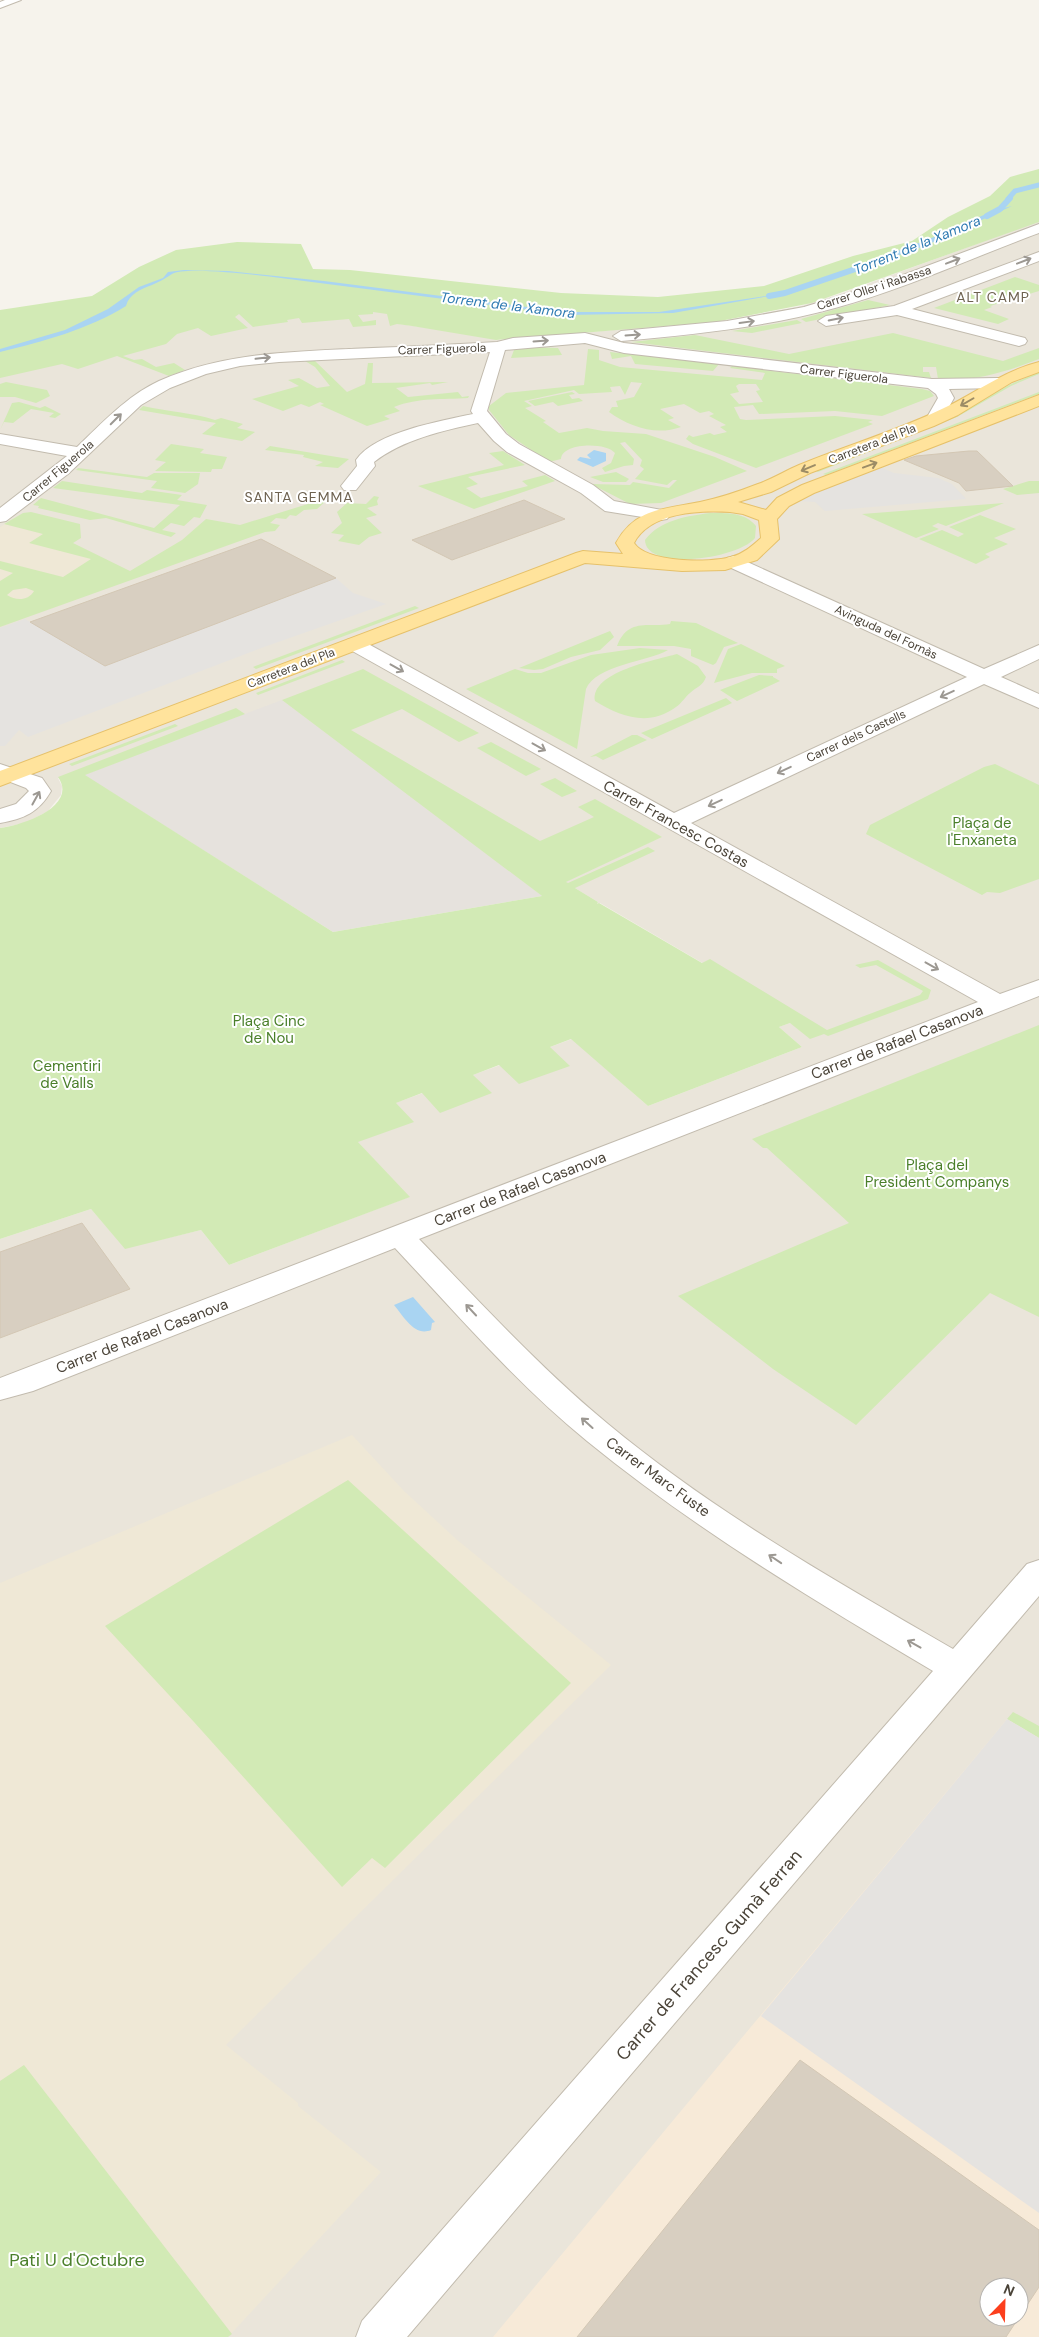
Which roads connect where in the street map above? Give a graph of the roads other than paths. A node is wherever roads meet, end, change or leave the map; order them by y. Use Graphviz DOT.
graph roads {
  1 [pos="16,0"];
  2 [pos="0,5"];
  3 [pos="1035,233"];
  4 [pos="1039,256"];
  5 [pos="897,310"];
  6 [pos="699,329"];
  7 [pos="585,338"];
  8 [pos="1018,341"];
  9 [pos="497,347"];
  10 [pos="1039,367"];
  11 [pos="932,384"];
  12 [pos="998,384"];
  13 [pos="1039,400"];
  14 [pos="482,417"];
  15 [pos="934,419"];
  16 [pos="0,439"];
  17 [pos="81,453"];
  18 [pos="350,486"];
  19 [pos="613,508"];
  20 [pos="699,508"];
  21 [pos="661,515"];
  22 [pos="0,517"];
  23 [pos="768,518"];
  24 [pos="628,536"];
  25 [pos="583,557"];
  26 [pos="664,562"];
  27 [pos="734,562"];
  28 [pos="354,644"];
  29 [pos="1039,651"];
  30 [pos="984,677"];
  31 [pos="1039,702"];
  32 [pos="4,775"];
  33 [pos="0,816"];
  34 [pos="674,822"];
  35 [pos="1039,987"];
  36 [pos="998,1003"];
  37 [pos="400,1236"];
  38 [pos="0,1389"];
  39 [pos="1039,1573"];
  40 [pos="956,1668"];
  41 [pos="378,2337"];
  1 -- 2 [label="street"];
  6 -- 3 [label="street, Carrer Oller i Rabassa, one-way"];
  5 -- 4 [label="street, one-way"];
  6 -- 5 [label="street, one-way"];
  5 -- 8 [label="street"];
  7 -- 6 [label="street, Carrer Oller i Rabassa, one-way"];
  9 -- 7 [label="street, Carrer Figuerola, one-way"];
  7 -- 11 [label="street, Carrer Figuerola"];
  9 -- 14 [label="street"];
  17 -- 9 [label="street, Carrer Figuerola, one-way"];
  10 -- 12 [label="main road, Carretera del Pla"];
  11 -- 12 [label="street, Carrer Figuerola"];
  11 -- 15 [label="street"];
  12 -- 15 [label="main road, Carretera del Pla, one-way"];
  23 -- 13 [label="main road, Carretera del Pla, one-way"];
  14 -- 18 [label="street"];
  14 -- 19 [label="street"];
  15 -- 20 [label="main road, Carretera del Pla, one-way"];
  16 -- 17 [label="street"];
  17 -- 22 [label="street, Carrer Figuerola"];
  19 -- 21 [label="street"];
  19 -- 24 [label="street"];
  20 -- 21 [label="main road, Carretera del Pla"];
  20 -- 23 [label="main road, Carretera del Pla"];
  21 -- 24 [label="main road, Carretera del Pla"];
  23 -- 27 [label="main road"];
  24 -- 25 [label="main road"];
  24 -- 26 [label="main road"];
  25 -- 26 [label="main road"];
  25 -- 28 [label="main road, Carretera del Pla"];
  26 -- 27 [label="main road"];
  27 -- 30 [label="street, Avinguda del Fornàs"];
  28 -- 32 [label="main road, Carretera del Pla"];
  28 -- 34 [label="street, Carrer Francesc Costas, one-way"];
  29 -- 30 [label="street, Carrer dels Castells"];
  30 -- 31 [label="street, Avinguda del Fornàs"];
  30 -- 34 [label="street, Carrer dels Castells, one-way"];
  33 -- 32 [label="street, one-way"];
  34 -- 36 [label="street, Carrer Francesc Costas, one-way"];
  35 -- 36 [label="street, Carrer de Rafael Casanova"];
  36 -- 37 [label="street, Carrer de Rafael Casanova"];
  37 -- 38 [label="street, Carrer de Rafael Casanova"];
  40 -- 37 [label="street, Carrer Marc Fuste, one-way"];
  39 -- 40 [label="street, Carrer de Francesc Gumà Ferran"];
  40 -- 41 [label="street, Carrer de Francesc Gumà Ferran"];
}
